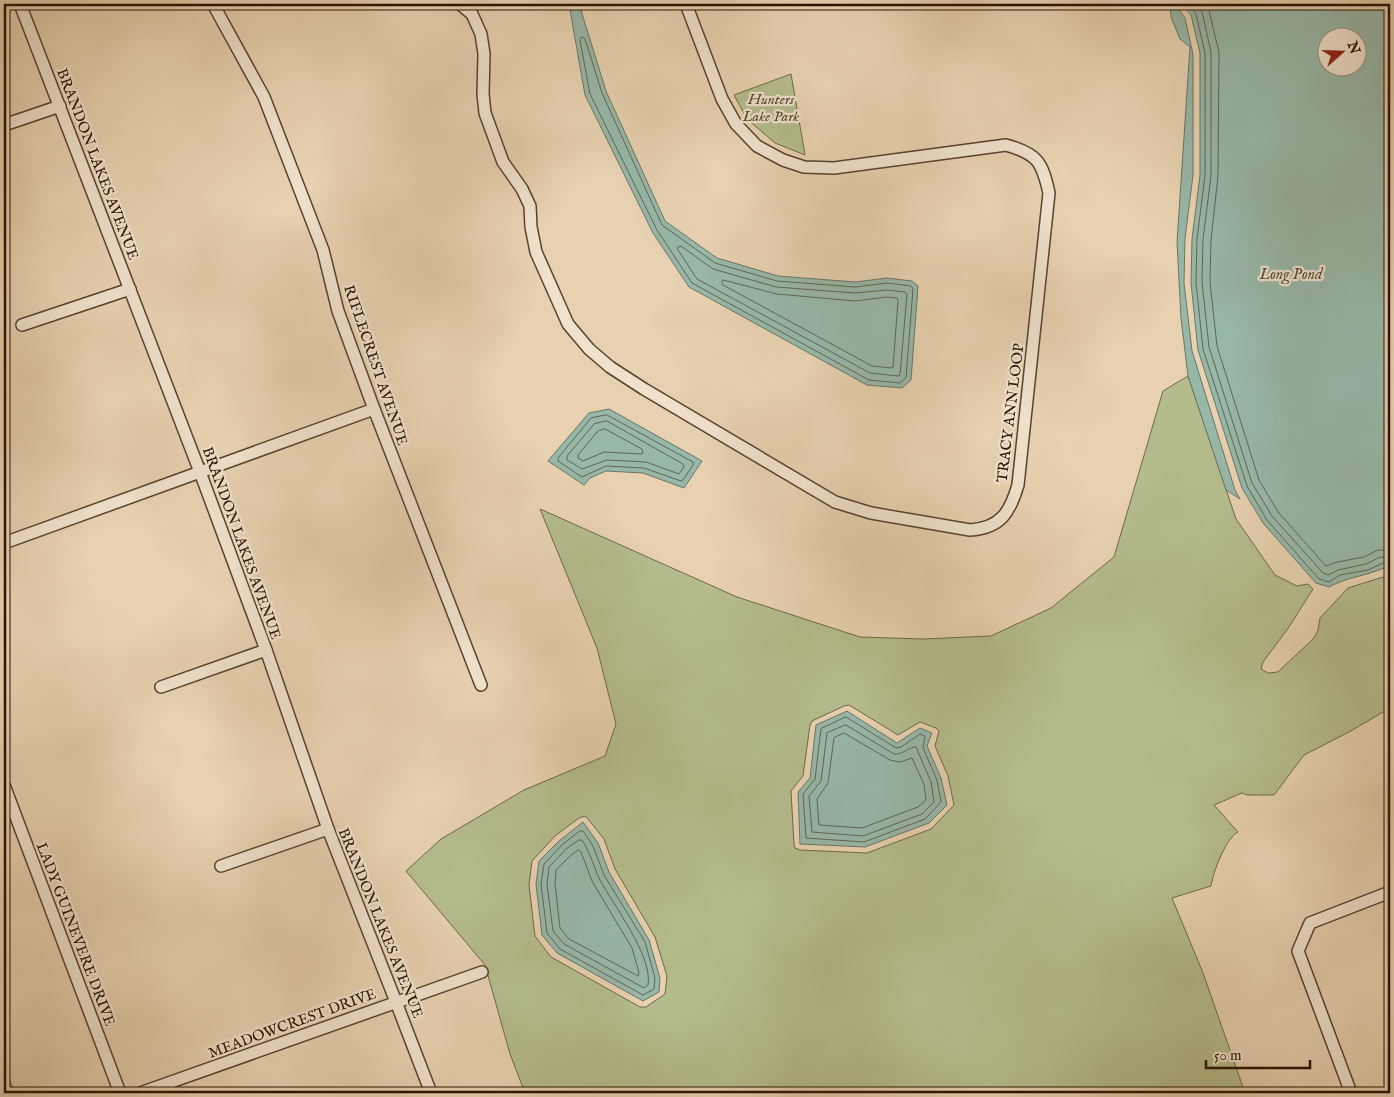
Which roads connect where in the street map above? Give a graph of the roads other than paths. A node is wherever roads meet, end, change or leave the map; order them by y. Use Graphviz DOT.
graph roads {
  1 [pos="20,4"];
  2 [pos="213,4"];
  3 [pos="460,4"];
  4 [pos="686,4"];
  5 [pos="60,106"];
  6 [pos="4,125"];
  7 [pos="130,289"];
  8 [pos="22,325"];
  9 [pos="374,410"];
  10 [pos="200,472"];
  11 [pos="4,543"];
  12 [pos="266,650"];
  13 [pos="481,685"];
  14 [pos="161,687"];
  15 [pos="4,785"];
  16 [pos="328,829"];
  17 [pos="221,866"];
  18 [pos="1390,892"];
  19 [pos="482,972"];
  20 [pos="396,1002"];
  21 [pos="120,1093"];
  22 [pos="140,1093"];
  23 [pos="431,1093"];
  24 [pos="1351,1093"];
  1 -- 5 [label="street, BRANDON LAKES AVENUE"];
  2 -- 9 [label="street, RIFLECREST AVENUE"];
  3 -- 4 [label="street, TRACY ANN LOOP"];
  5 -- 6 [label="street"];
  5 -- 7 [label="street, BRANDON LAKES AVENUE"];
  7 -- 8 [label="street"];
  7 -- 10 [label="street, BRANDON LAKES AVENUE"];
  9 -- 10 [label="street"];
  9 -- 13 [label="street, RIFLECREST AVENUE"];
  10 -- 11 [label="street"];
  10 -- 12 [label="street, BRANDON LAKES AVENUE"];
  12 -- 14 [label="street"];
  12 -- 16 [label="street, BRANDON LAKES AVENUE"];
  15 -- 21 [label="street, LADY GUINEVERE DRIVE"];
  16 -- 17 [label="street"];
  16 -- 20 [label="street, BRANDON LAKES AVENUE"];
  18 -- 24 [label="street"];
  19 -- 20 [label="street, MEADOWCREST DRIVE"];
  20 -- 22 [label="street, MEADOWCREST DRIVE"];
  20 -- 23 [label="street, BRANDON LAKES AVENUE"];
}
